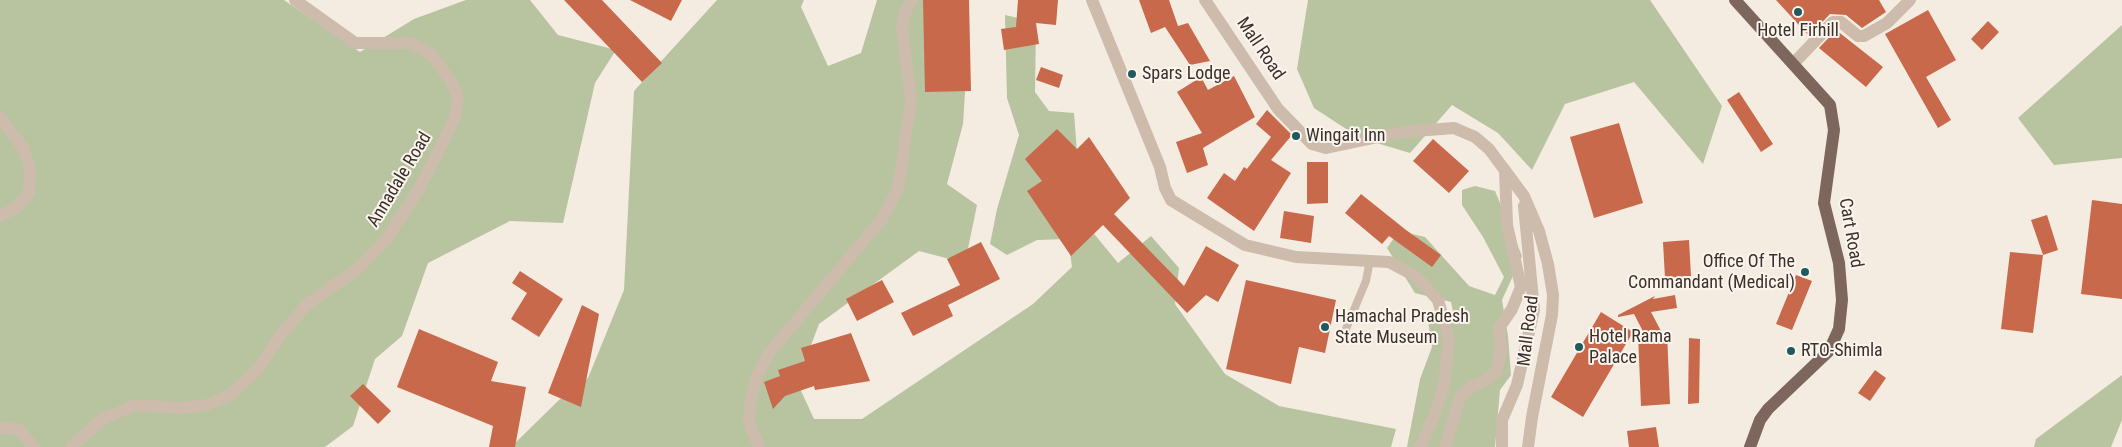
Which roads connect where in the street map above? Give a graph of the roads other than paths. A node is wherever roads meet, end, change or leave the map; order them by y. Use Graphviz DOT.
graph roads {
  1 [pos="295,0"];
  2 [pos="912,0"];
  3 [pos="1092,0"];
  4 [pos="1205,0"];
  5 [pos="1735,0"];
  6 [pos="1910,0"];
  7 [pos="1793,64"];
  8 [pos="0,116"];
  9 [pos="1505,170"];
  10 [pos="1524,196"];
  11 [pos="0,216"];
  12 [pos="1370,260"];
  13 [pos="1343,336"];
  14 [pos="0,428"];
  15 [pos="34,447"];
  16 [pos="71,447"];
  17 [pos="759,447"];
  18 [pos="1420,447"];
  19 [pos="1445,447"];
  20 [pos="1502,447"];
  21 [pos="1528,447"];
  22 [pos="1750,447"];
  1 -- 16 [label="street, Annadale Road"];
  2 -- 17 [label="street"];
  3 -- 12 [label="street"];
  4 -- 9 [label="street, Mall Road"];
  5 -- 7 [label="main road, Cart Road"];
  6 -- 7 [label="street"];
  7 -- 22 [label="main road, Cart Road"];
  8 -- 11 [label="street"];
  9 -- 10 [label="street, Mall Road"];
  9 -- 19 [label="street"];
  10 -- 20 [label="street"];
  10 -- 21 [label="street, Mall Road"];
  12 -- 13 [label="lane"];
  12 -- 18 [label="street"];
  14 -- 15 [label="street"];
}
